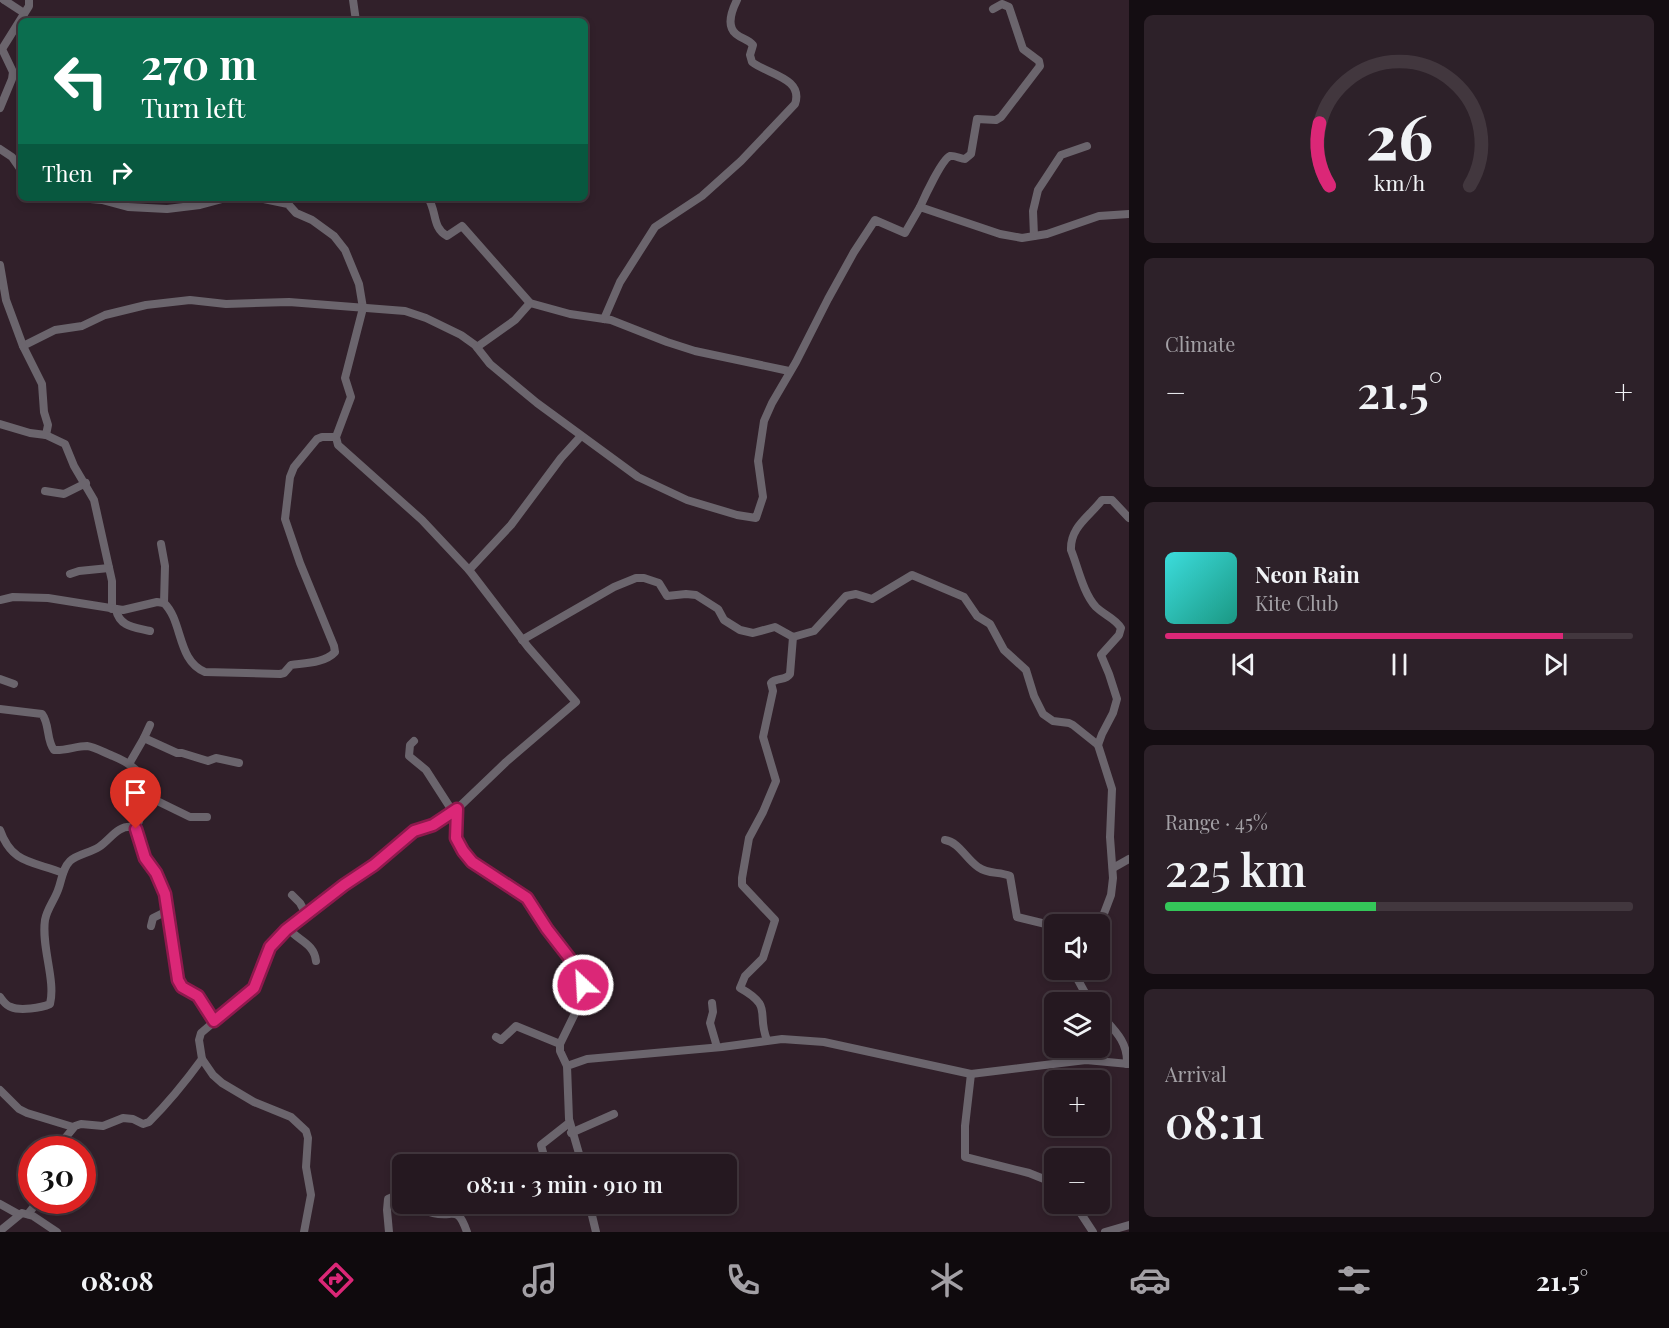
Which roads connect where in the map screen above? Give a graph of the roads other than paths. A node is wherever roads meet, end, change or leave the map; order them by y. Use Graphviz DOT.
graph roads {
  1 [pos="4,0"];
  2 [pos="29,0"];
  3 [pos="353,0"];
  4 [pos="736,0"];
  5 [pos="993,9"];
  6 [pos="24,13"];
  7 [pos="21,18"];
  8 [pos="356,18"];
  9 [pos="18,23"];
  10 [pos="0,108"];
  11 [pos="1087,146"];
  12 [pos="0,148"];
  13 [pos="18,165"];
  14 [pos="106,201"];
  15 [pos="214,201"];
  16 [pos="290,201"];
  17 [pos="430,201"];
  18 [pos="920,207"];
  19 [pos="1129,214"];
  20 [pos="1034,236"];
  21 [pos="0,265"];
  22 [pos="2,289"];
  23 [pos="530,303"];
  24 [pos="363,308"];
  25 [pos="604,319"];
  26 [pos="23,346"];
  27 [pos="477,347"];
  28 [pos="789,371"];
  29 [pos="0,424"];
  30 [pos="46,435"];
  31 [pos="581,436"];
  32 [pos="336,437"];
  33 [pos="86,483"];
  34 [pos="45,491"];
  35 [pos="1129,518"];
  36 [pos="161,544"];
  37 [pos="109,568"];
  38 [pos="469,570"];
  39 [pos="70,574"];
  40 [pos="0,600"];
  41 [pos="164,603"];
  42 [pos="114,609"];
  43 [pos="150,631"];
  44 [pos="793,637"];
  45 [pos="522,640"];
  46 [pos="0,679"];
  47 [pos="14,684"];
  48 [pos="0,709"];
  49 [pos="150,725"];
  50 [pos="144,738"];
  51 [pos="414,741"];
  52 [pos="1098,745"];
  53 [pos="239,763"];
  54 [pos="129,764"];
  55 [pos="147,796"];
  56 [pos="455,810"];
  57 [pos="207,816"];
  58 [pos="136,829"];
  59 [pos="0,830"];
  60 [pos="945,840"];
  61 [pos="1129,859"];
  62 [pos="1113,868"];
  63 [pos="63,873"];
  64 [pos="292,895"];
  65 [pos="169,910"];
  66 [pos="1104,914"];
  67 [pos="307,916"];
  68 [pos="1044,923"];
  69 [pos="151,926"];
  70 [pos="288,928"];
  71 [pos="316,961"];
  72 [pos="0,998"];
  73 [pos="712,1003"];
  74 [pos="214,1021"];
  75 [pos="1110,1026"];
  76 [pos="496,1037"];
  77 [pos="767,1040"];
  78 [pos="560,1044"];
  79 [pos="717,1047"];
  80 [pos="202,1059"];
  81 [pos="1128,1064"];
  82 [pos="567,1066"];
  83 [pos="971,1074"];
  84 [pos="0,1090"];
  85 [pos="614,1114"];
  86 [pos="569,1123"];
  87 [pos="73,1127"];
  88 [pos="571,1133"];
  89 [pos="67,1136"];
  90 [pos="543,1154"];
  91 [pos="578,1154"];
  92 [pos="1044,1179"];
  93 [pos="392,1197"];
  94 [pos="0,1204"];
  95 [pos="18,1214"];
  96 [pos="28,1214"];
  97 [pos="458,1214"];
  98 [pos="592,1214"];
  99 [pos="1082,1214"];
  100 [pos="1129,1224"];
  101 [pos="0,1232"];
  102 [pos="57,1232"];
  103 [pos="304,1232"];
  104 [pos="389,1232"];
  105 [pos="467,1232"];
  106 [pos="596,1232"];
  107 [pos="1094,1232"];
  108 [pos="1105,1232"];
  1 -- 6 [label="street"];
  2 -- 6 [label="street"];
  3 -- 8 [label="street"];
  4 -- 25 [label="street"];
  5 -- 18 [label="street"];
  6 -- 7 [label="street"];
  9 -- 10 [label="street"];
  11 -- 20 [label="street"];
  12 -- 13 [label="street"];
  14 -- 15 [label="street"];
  16 -- 24 [label="street"];
  17 -- 23 [label="street"];
  18 -- 20 [label="street"];
  18 -- 28 [label="street"];
  19 -- 20 [label="street"];
  21 -- 22 [label="street"];
  22 -- 26 [label="street"];
  23 -- 25 [label="street"];
  23 -- 27 [label="street"];
  24 -- 26 [label="street"];
  24 -- 27 [label="street"];
  24 -- 32 [label="street"];
  25 -- 28 [label="street"];
  26 -- 30 [label="street"];
  27 -- 31 [label="street"];
  28 -- 31 [label="street"];
  29 -- 30 [label="street"];
  30 -- 33 [label="street"];
  31 -- 38 [label="street"];
  32 -- 38 [label="street"];
  32 -- 41 [label="street"];
  33 -- 34 [label="street"];
  33 -- 37 [label="street"];
  35 -- 52 [label="street"];
  36 -- 41 [label="street"];
  37 -- 39 [label="street"];
  37 -- 42 [label="street"];
  38 -- 45 [label="street"];
  40 -- 42 [label="street"];
  41 -- 42 [label="street"];
  42 -- 43 [label="street"];
  44 -- 45 [label="street"];
  44 -- 52 [label="street"];
  44 -- 77 [label="street"];
  45 -- 56 [label="street"];
  46 -- 47 [label="street"];
  48 -- 54 [label="street"];
  49 -- 50 [label="street"];
  50 -- 53 [label="street"];
  50 -- 54 [label="street"];
  51 -- 56 [label="street"];
  52 -- 62 [label="street"];
  54 -- 55 [label="street"];
  55 -- 57 [label="street"];
  55 -- 58 [label="street"];
  56 -- 67 [label="street"];
  56 -- 78 [label="street"];
  58 -- 63 [label="street"];
  58 -- 65 [label="street"];
  59 -- 63 [label="street"];
  60 -- 68 [label="street"];
  61 -- 62 [label="street"];
  62 -- 66 [label="street"];
  63 -- 72 [label="street"];
  64 -- 67 [label="street"];
  65 -- 69 [label="street"];
  65 -- 74 [label="street"];
  67 -- 70 [label="street"];
  70 -- 71 [label="street"];
  70 -- 74 [label="street"];
  73 -- 79 [label="street"];
  74 -- 80 [label="street"];
  75 -- 81 [label="street"];
  76 -- 78 [label="street"];
  77 -- 79 [label="street"];
  77 -- 83 [label="street"];
  78 -- 82 [label="street"];
  79 -- 82 [label="street"];
  80 -- 87 [label="street"];
  80 -- 103 [label="street"];
  81 -- 83 [label="street"];
  82 -- 86 [label="street"];
  83 -- 92 [label="street"];
  84 -- 87 [label="street"];
  85 -- 88 [label="street"];
  86 -- 88 [label="street"];
  86 -- 90 [label="street"];
  87 -- 89 [label="street"];
  88 -- 91 [label="street"];
  93 -- 104 [label="street"];
  94 -- 95 [label="street"];
  95 -- 101 [label="street"];
  96 -- 102 [label="street"];
  97 -- 105 [label="street"];
  98 -- 106 [label="street"];
  99 -- 107 [label="street"];
  100 -- 108 [label="street"];
}
